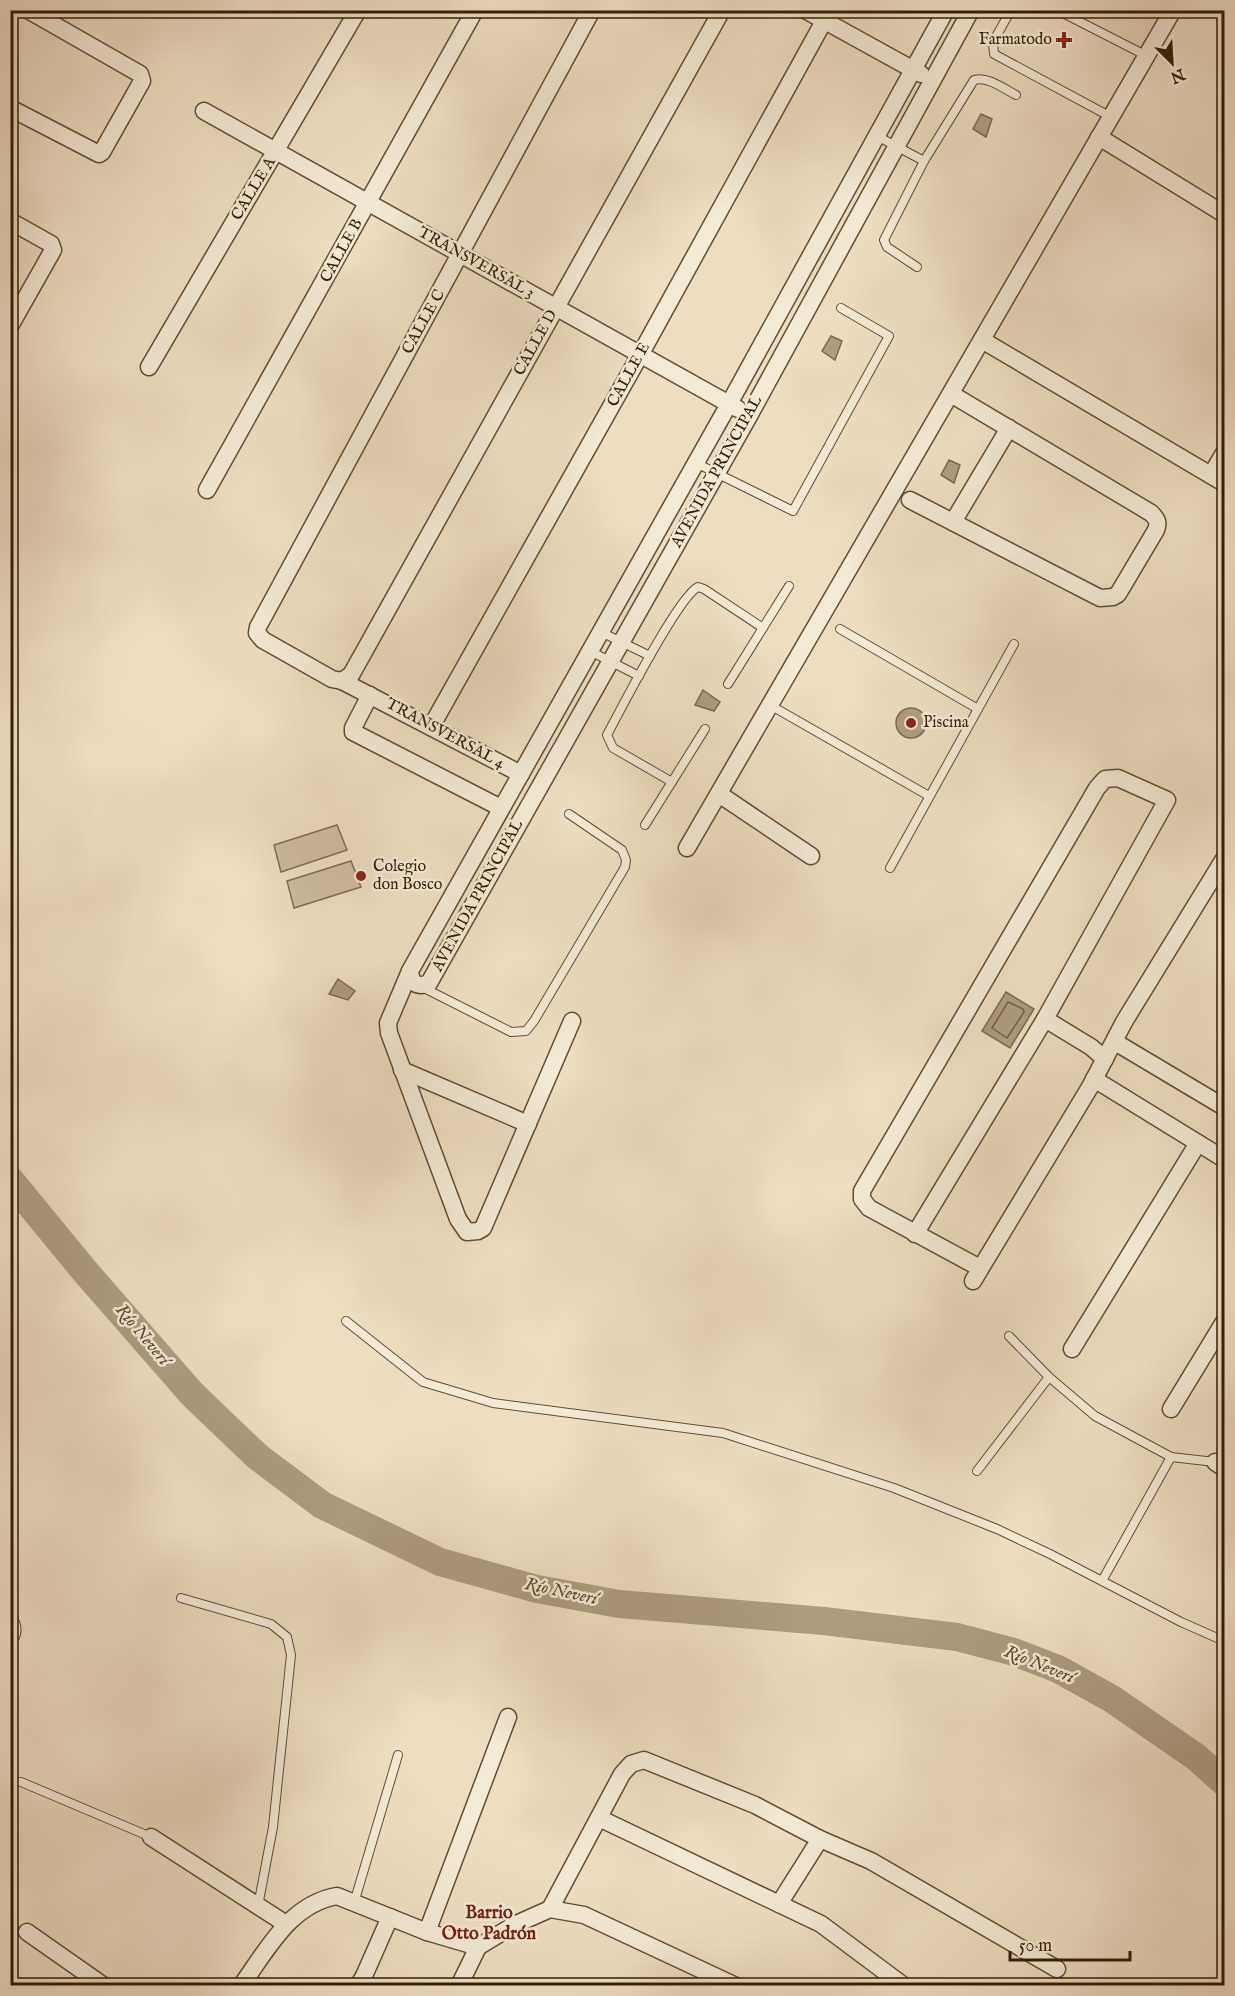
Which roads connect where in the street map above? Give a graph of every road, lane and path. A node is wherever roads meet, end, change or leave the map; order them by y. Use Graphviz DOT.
graph roads {
  1 [pos="28,10"];
  2 [pos="358,10"];
  3 [pos="475,10"];
  4 [pos="592,10"];
  5 [pos="722,10"];
  6 [pos="805,10"];
  7 [pos="946,10"];
  8 [pos="971,10"];
  9 [pos="1011,10"];
  10 [pos="1057,10"];
  11 [pos="1173,10"];
  12 [pos="824,21"];
  13 [pos="1147,56"];
  14 [pos="913,70"];
  15 [pos="933,81"];
  16 [pos="1016,95"];
  17 [pos="10,108"];
  18 [pos="204,111"];
  19 [pos="1111,117"];
  20 [pos="877,136"];
  21 [pos="1099,137"];
  22 [pos="897,146"];
  23 [pos="277,152"];
  24 [pos="924,162"];
  25 [pos="369,203"];
  26 [pos="1224,213"];
  27 [pos="10,221"];
  28 [pos="460,254"];
  29 [pos="917,267"];
  30 [pos="556,308"];
  31 [pos="841,308"];
  32 [pos="10,326"];
  33 [pos="982,340"];
  34 [pos="640,355"];
  35 [pos="149,367"];
  36 [pos="951,394"];
  37 [pos="729,404"];
  38 [pos="749,416"];
  39 [pos="1009,428"];
  40 [pos="1224,453"];
  41 [pos="696,463"];
  42 [pos="717,473"];
  43 [pos="1218,479"];
  44 [pos="207,490"];
  45 [pos="910,500"];
  46 [pos="953,522"];
  47 [pos="789,586"];
  48 [pos="763,628"];
  49 [pos="840,628"];
  50 [pos="601,632"];
  51 [pos="257,633"];
  52 [pos="621,642"];
  53 [pos="1014,645"];
  54 [pos="590,651"];
  55 [pos="650,656"];
  56 [pos="610,662"];
  57 [pos="639,676"];
  58 [pos="346,678"];
  59 [pos="728,684"];
  60 [pos="370,694"];
  61 [pos="770,705"];
  62 [pos="978,709"];
  63 [pos="431,727"];
  64 [pos="705,729"];
  65 [pos="521,774"];
  66 [pos="672,782"];
  67 [pos="718,794"];
  68 [pos="929,796"];
  69 [pos="501,808"];
  70 [pos="569,814"];
  71 [pos="645,825"];
  72 [pos="687,848"];
  73 [pos="811,856"];
  74 [pos="1224,859"];
  75 [pos="890,868"];
  76 [pos="410,971"];
  77 [pos="419,986"];
  78 [pos="1045,1019"];
  79 [pos="572,1021"];
  80 [pos="1115,1042"];
  81 [pos="1105,1059"];
  82 [pos="402,1070"];
  83 [pos="1094,1078"];
  84 [pos="1224,1105"];
  85 [pos="528,1124"];
  86 [pos="1198,1143"];
  87 [pos="1224,1159"];
  88 [pos="915,1234"];
  89 [pos="346,1321"];
  90 [pos="1224,1322"];
  91 [pos="1009,1336"];
  92 [pos="1072,1349"];
  93 [pos="1049,1377"];
  94 [pos="1171,1409"];
  95 [pos="1171,1456"];
  96 [pos="1220,1465"];
  97 [pos="977,1471"];
  98 [pos="1102,1581"];
  99 [pos="181,1598"];
  100 [pos="10,1615"];
  101 [pos="1224,1641"];
  102 [pos="10,1645"];
  103 [pos="508,1717"];
  104 [pos="398,1755"];
  105 [pos="21,1782"];
  106 [pos="599,1818"];
  107 [pos="151,1837"];
  108 [pos="820,1839"];
  109 [pos="354,1903"];
  110 [pos="779,1904"];
  111 [pos="258,1906"];
  112 [pos="550,1909"];
  113 [pos="390,1917"];
  114 [pos="286,1924"];
  115 [pos="27,1932"];
  116 [pos="427,1932"];
  117 [pos="478,1947"];
  118 [pos="1057,1969"];
  119 [pos="104,1986"];
  120 [pos="241,1986"];
  121 [pos="358,1986"];
  122 [pos="459,1986"];
  123 [pos="736,1986"];
  124 [pos="904,1986"];
  1 -- 17 [label="street"];
  2 -- 23 [label="street, CALLE A"];
  3 -- 25 [label="street, CALLE B"];
  4 -- 28 [label="street, CALLE C"];
  5 -- 30 [label="street, CALLE D"];
  6 -- 12 [label="street"];
  7 -- 14 [label="street, AVENIDA PRINCIPAL"];
  8 -- 15 [label="street, AVENIDA PRINCIPAL"];
  9 -- 19 [label="lane"];
  10 -- 13 [label="lane"];
  11 -- 13 [label="street"];
  12 -- 14 [label="street"];
  12 -- 34 [label="street, CALLE E"];
  13 -- 19 [label="street"];
  14 -- 15 [label="street"];
  14 -- 20 [label="street, AVENIDA PRINCIPAL"];
  15 -- 22 [label="street, AVENIDA PRINCIPAL"];
  16 -- 24 [label="lane"];
  18 -- 23 [label="street, TRANSVERSAL 3"];
  19 -- 21 [label="street"];
  20 -- 22 [label="lane"];
  20 -- 37 [label="street, AVENIDA PRINCIPAL"];
  21 -- 26 [label="street"];
  21 -- 33 [label="street"];
  22 -- 24 [label="lane"];
  22 -- 38 [label="street, AVENIDA PRINCIPAL"];
  23 -- 25 [label="street, TRANSVERSAL 3"];
  23 -- 35 [label="street, CALLE A"];
  24 -- 29 [label="lane"];
  25 -- 28 [label="street, TRANSVERSAL 3"];
  25 -- 44 [label="street, CALLE B"];
  27 -- 32 [label="street"];
  28 -- 30 [label="street, TRANSVERSAL 3"];
  28 -- 51 [label="street, CALLE C"];
  30 -- 34 [label="street, TRANSVERSAL 3"];
  30 -- 58 [label="street, CALLE D"];
  31 -- 42 [label="lane"];
  33 -- 36 [label="street"];
  33 -- 43 [label="street"];
  34 -- 37 [label="street, TRANSVERSAL 3"];
  34 -- 63 [label="street, CALLE E"];
  36 -- 39 [label="street"];
  36 -- 61 [label="street"];
  37 -- 38 [label="street, TRANSVERSAL 3"];
  37 -- 41 [label="street, AVENIDA PRINCIPAL"];
  38 -- 42 [label="street, AVENIDA PRINCIPAL"];
  39 -- 46 [label="street"];
  39 -- 46 [label="street"];
  40 -- 43 [label="street"];
  41 -- 42 [label="lane"];
  41 -- 50 [label="street, AVENIDA PRINCIPAL"];
  42 -- 52 [label="street, AVENIDA PRINCIPAL"];
  45 -- 46 [label="street"];
  47 -- 48 [label="lane"];
  48 -- 55 [label="lane"];
  48 -- 59 [label="lane"];
  49 -- 62 [label="lane"];
  50 -- 52 [label="lane"];
  50 -- 54 [label="street, AVENIDA PRINCIPAL"];
  51 -- 58 [label="street, TRANSVERSAL 4"];
  52 -- 55 [label="lane"];
  52 -- 56 [label="street, AVENIDA PRINCIPAL"];
  53 -- 62 [label="lane"];
  54 -- 56 [label="lane"];
  54 -- 65 [label="street, AVENIDA PRINCIPAL"];
  55 -- 57 [label="lane"];
  56 -- 57 [label="lane"];
  56 -- 77 [label="street, AVENIDA PRINCIPAL"];
  57 -- 66 [label="lane"];
  58 -- 60 [label="street, TRANSVERSAL 4"];
  60 -- 63 [label="street, TRANSVERSAL 4"];
  60 -- 69 [label="street"];
  61 -- 67 [label="street"];
  61 -- 68 [label="lane"];
  62 -- 68 [label="lane"];
  63 -- 65 [label="street, TRANSVERSAL 4"];
  64 -- 66 [label="lane"];
  65 -- 69 [label="street, AVENIDA PRINCIPAL"];
  66 -- 71 [label="lane"];
  67 -- 72 [label="street"];
  67 -- 73 [label="street"];
  68 -- 75 [label="lane"];
  69 -- 76 [label="street, AVENIDA PRINCIPAL"];
  70 -- 77 [label="lane"];
  74 -- 80 [label="street"];
  76 -- 77 [label="street, AVENIDA PRINCIPAL"];
  76 -- 82 [label="street"];
  78 -- 81 [label="street"];
  78 -- 88 [label="street"];
  78 -- 88 [label="street"];
  79 -- 85 [label="street"];
  80 -- 81 [label="street"];
  80 -- 84 [label="street"];
  81 -- 83 [label="street"];
  82 -- 85 [label="street"];
  82 -- 85 [label="street"];
  83 -- 86 [label="street"];
  83 -- 88 [label="street"];
  86 -- 87 [label="street"];
  86 -- 92 [label="street"];
  89 -- 98 [label="lane"];
  90 -- 94 [label="street"];
  91 -- 93 [label="lane"];
  93 -- 95 [label="lane"];
  93 -- 97 [label="lane"];
  95 -- 96 [label="lane"];
  95 -- 98 [label="lane"];
  98 -- 101 [label="lane"];
  99 -- 111 [label="lane"];
  100 -- 102 [label="lane"];
  103 -- 116 [label="street"];
  104 -- 109 [label="lane"];
  105 -- 107 [label="lane"];
  106 -- 108 [label="street"];
  106 -- 110 [label="street"];
  106 -- 112 [label="street"];
  107 -- 111 [label="street"];
  108 -- 110 [label="street"];
  108 -- 118 [label="street"];
  109 -- 113 [label="street"];
  109 -- 114 [label="street"];
  110 -- 124 [label="street"];
  111 -- 114 [label="street"];
  112 -- 117 [label="street"];
  112 -- 123 [label="street"];
  113 -- 116 [label="street"];
  113 -- 121 [label="street"];
  114 -- 120 [label="street"];
  115 -- 119 [label="street"];
  116 -- 117 [label="street"];
  117 -- 122 [label="street"];
}
